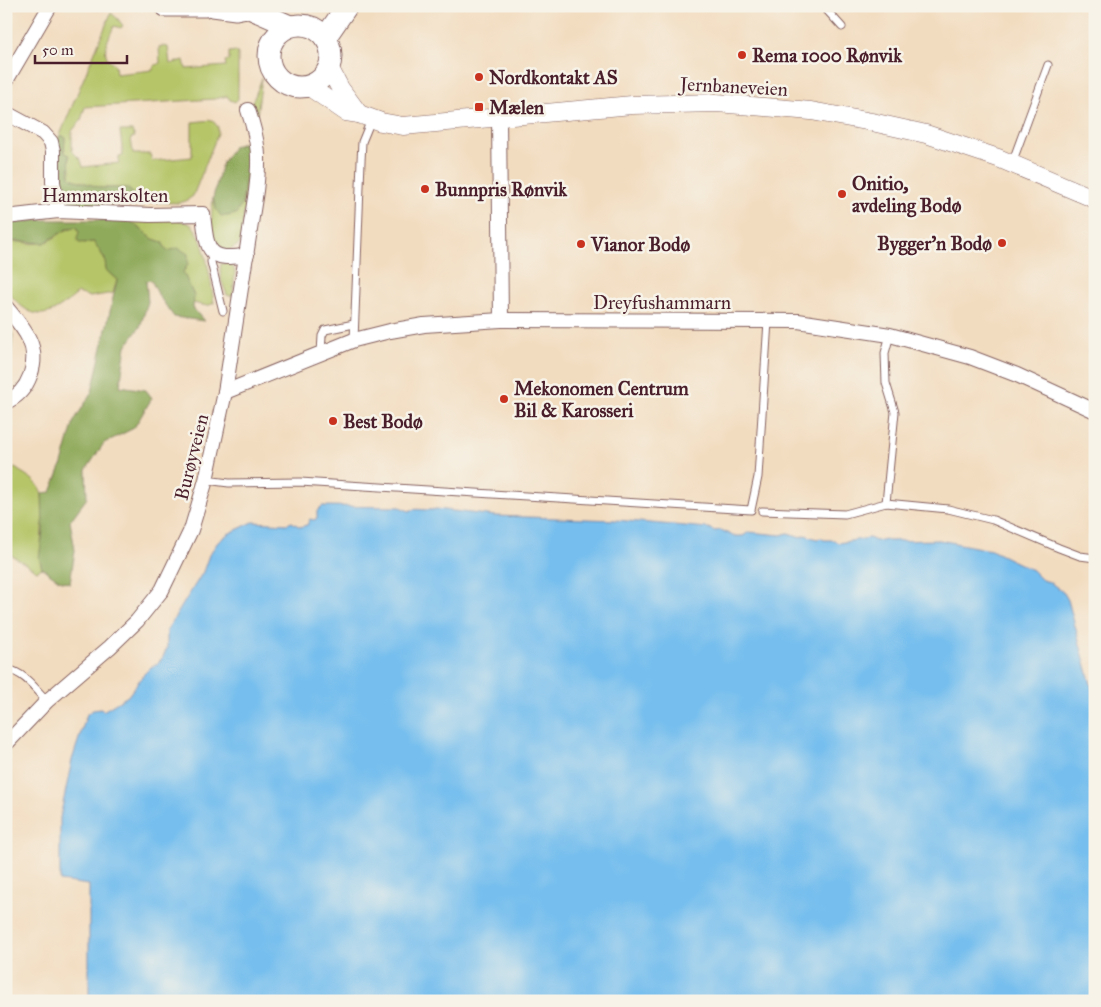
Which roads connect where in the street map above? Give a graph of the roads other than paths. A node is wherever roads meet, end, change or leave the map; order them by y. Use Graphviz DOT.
graph roads {
  1 [pos="50,6"];
  2 [pos="166,6"];
  3 [pos="336,6"];
  4 [pos="347,6"];
  5 [pos="823,6"];
  6 [pos="220,7"];
  7 [pos="842,27"];
  8 [pos="308,30"];
  9 [pos="270,46"];
  10 [pos="1048,65"];
  11 [pos="329,67"];
  12 [pos="7,77"];
  13 [pos="308,86"];
  14 [pos="248,110"];
  15 [pos="6,113"];
  16 [pos="365,116"];
  17 [pos="499,118"];
  18 [pos="1012,164"];
  19 [pos="1095,199"];
  20 [pos="58,211"];
  21 [pos="6,216"];
  22 [pos="212,252"];
  23 [pos="247,256"];
  24 [pos="6,307"];
  25 [pos="223,311"];
  26 [pos="501,320"];
  27 [pos="768,321"];
  28 [pos="354,324"];
  29 [pos="890,335"];
  30 [pos="354,340"];
  31 [pos="321,353"];
  32 [pos="225,392"];
  33 [pos="6,402"];
  34 [pos="1095,411"];
  35 [pos="206,480"];
  36 [pos="886,503"];
  37 [pos="762,511"];
  38 [pos="1095,558"];
  39 [pos="6,669"];
  40 [pos="47,701"];
  41 [pos="6,744"];
  1 -- 12 [label="street"];
  2 -- 6 [label="main road"];
  3 -- 8 [label="main road"];
  4 -- 8 [label="main road"];
  5 -- 7 [label="lane"];
  6 -- 8 [label="main road"];
  6 -- 9 [label="main road"];
  8 -- 9 [label="main road"];
  8 -- 11 [label="main road"];
  9 -- 13 [label="main road"];
  10 -- 18 [label="lane"];
  11 -- 13 [label="main road"];
  11 -- 16 [label="street"];
  13 -- 16 [label="street, Jernbaneveien"];
  14 -- 23 [label="street, Burøyveien"];
  15 -- 20 [label="street"];
  16 -- 17 [label="street, Jernbaneveien"];
  16 -- 28 [label="lane"];
  17 -- 18 [label="street, Jernbaneveien"];
  17 -- 26 [label="street"];
  18 -- 19 [label="street, Jernbaneveien"];
  20 -- 21 [label="street, Hammarskolten"];
  20 -- 22 [label="street, Hammarskolten"];
  22 -- 23 [label="street"];
  22 -- 25 [label="lane"];
  23 -- 32 [label="street, Burøyveien"];
  24 -- 33 [label="street"];
  26 -- 27 [label="street, Dreyfushammarn"];
  26 -- 30 [label="street, Dreyfushammarn"];
  27 -- 29 [label="street, Dreyfushammarn"];
  27 -- 35 [label="lane"];
  28 -- 30 [label="lane"];
  28 -- 31 [label="lane"];
  29 -- 34 [label="street, Dreyfushammarn"];
  29 -- 36 [label="lane"];
  30 -- 31 [label="street, Dreyfushammarn"];
  31 -- 32 [label="street, Dreyfushammarn"];
  32 -- 35 [label="street, Burøyveien"];
  35 -- 40 [label="street, Burøyveien"];
  36 -- 37 [label="lane"];
  36 -- 38 [label="lane"];
  39 -- 40 [label="lane"];
  40 -- 41 [label="street, Burøyveien"];
}
